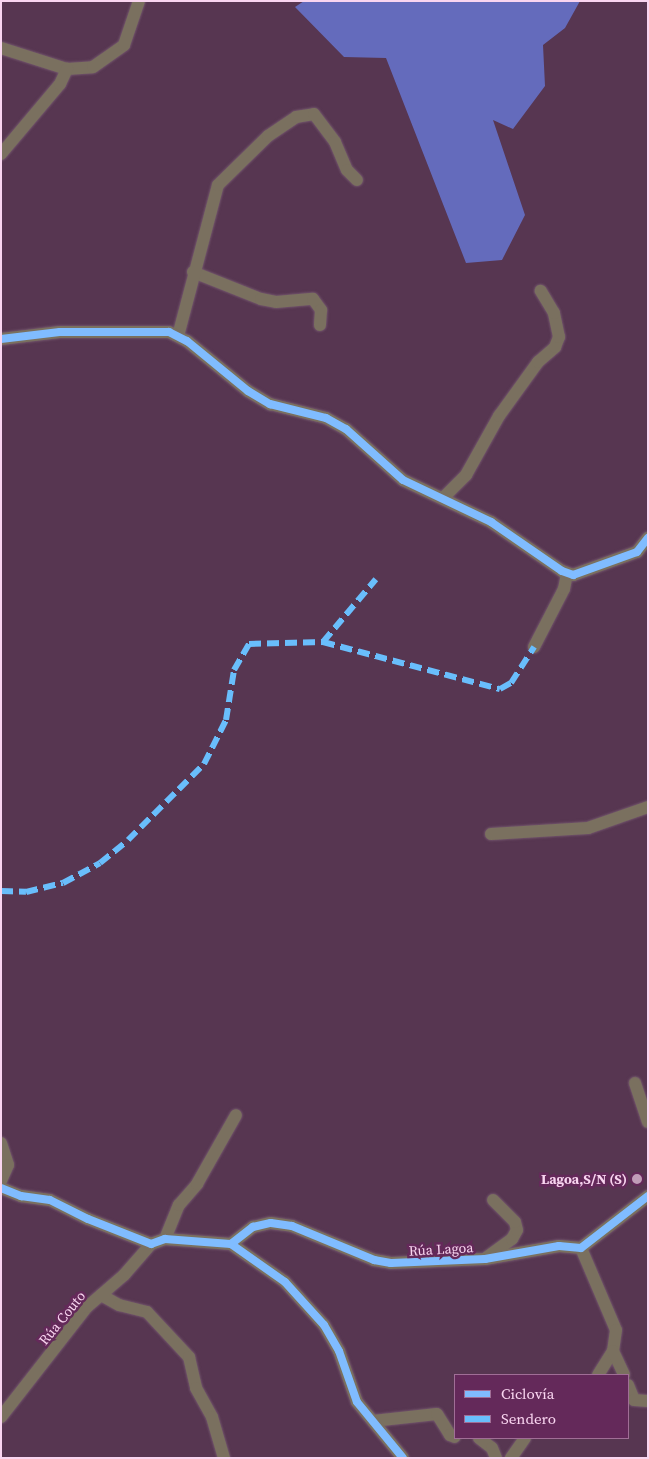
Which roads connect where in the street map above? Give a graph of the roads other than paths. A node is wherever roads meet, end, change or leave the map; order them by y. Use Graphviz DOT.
graph roads {
  1 [pos="139,1"];
  2 [pos="1,48"];
  3 [pos="67,69"];
  4 [pos="1,154"];
  5 [pos="357,180"];
  6 [pos="193,272"];
  7 [pos="541,291"];
  8 [pos="320,324"];
  9 [pos="178,336"];
  10 [pos="1,339"];
  11 [pos="443,498"];
  12 [pos="648,538"];
  13 [pos="567,573"];
  14 [pos="534,647"];
  15 [pos="648,807"];
  16 [pos="491,834"];
  17 [pos="635,1083"];
  18 [pos="236,1114"];
  19 [pos="648,1122"];
  20 [pos="1,1142"];
  21 [pos="1,1181"];
  22 [pos="1,1188"];
  23 [pos="648,1196"];
  24 [pos="493,1200"];
  25 [pos="165,1239"];
  26 [pos="152,1244"];
  27 [pos="230,1244"];
  28 [pos="581,1248"];
  29 [pos="485,1259"];
  30 [pos="101,1295"];
  31 [pos="613,1351"];
  32 [pos="599,1374"];
  33 [pos="624,1374"];
  34 [pos="629,1388"];
  35 [pos="648,1401"];
  36 [pos="1,1417"];
  37 [pos="373,1421"];
  38 [pos="454,1437"];
  39 [pos="480,1439"];
  40 [pos="524,1439"];
  41 [pos="224,1458"];
  42 [pos="403,1458"];
  43 [pos="496,1458"];
  44 [pos="511,1458"];
  1 -- 3 [label="street"];
  2 -- 3 [label="street"];
  3 -- 4 [label="street"];
  5 -- 6 [label="street"];
  6 -- 8 [label="street"];
  6 -- 9 [label="street"];
  7 -- 11 [label="street"];
  9 -- 10 [label="street"];
  9 -- 11 [label="street"];
  11 -- 13 [label="street"];
  12 -- 13 [label="street"];
  13 -- 14 [label="street"];
  15 -- 16 [label="street"];
  17 -- 19 [label="street"];
  18 -- 25 [label="street"];
  20 -- 21 [label="street"];
  22 -- 26 [label="street"];
  23 -- 28 [label="street"];
  24 -- 29 [label="street"];
  25 -- 26 [label="street"];
  25 -- 27 [label="street"];
  26 -- 30 [label="street, Rúa Couto"];
  27 -- 29 [label="street, Rúa Lagoa"];
  27 -- 37 [label="street"];
  28 -- 29 [label="street, Rúa Lagoa"];
  28 -- 31 [label="street"];
  30 -- 36 [label="street, Rúa Couto"];
  30 -- 41 [label="street"];
  31 -- 32 [label="street"];
  31 -- 33 [label="street"];
  34 -- 35 [label="street"];
  37 -- 38 [label="street"];
  37 -- 42 [label="street"];
  39 -- 43 [label="street"];
  40 -- 44 [label="street"];
}
